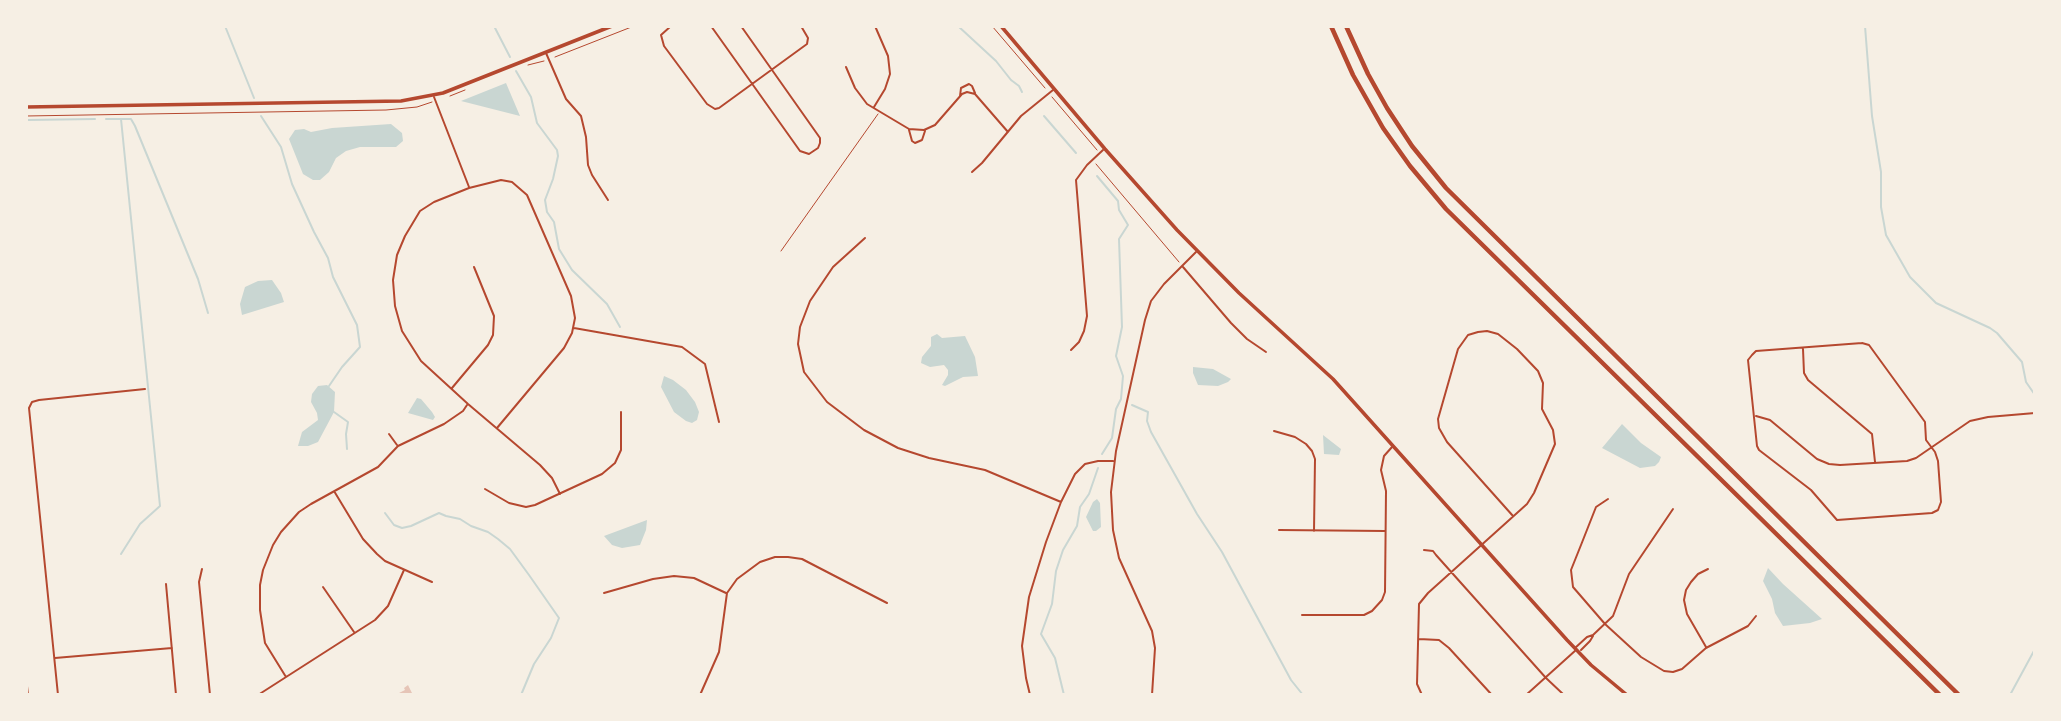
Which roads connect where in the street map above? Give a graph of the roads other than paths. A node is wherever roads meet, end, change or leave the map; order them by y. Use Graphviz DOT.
graph roads {
  1 [pos="612,26"];
  2 [pos="671,26"];
  3 [pos="711,26"];
  4 [pos="741,26"];
  5 [pos="801,26"];
  6 [pos="875,26"];
  7 [pos="1001,26"];
  8 [pos="1331,26"];
  9 [pos="1346,26"];
  10 [pos="546,51"];
  11 [pos="846,66"];
  12 [pos="772,70"];
  13 [pos="752,83"];
  14 [pos="1054,89"];
  15 [pos="975,94"];
  16 [pos="433,96"];
  17 [pos="960,96"];
  18 [pos="26,107"];
  19 [pos="873,108"];
  20 [pos="879,112"];
  21 [pos="909,129"];
  22 [pos="926,130"];
  23 [pos="1008,132"];
  24 [pos="1105,149"];
  25 [pos="972,172"];
  26 [pos="469,188"];
  27 [pos="608,200"];
  28 [pos="865,238"];
  29 [pos="781,251"];
  30 [pos="1197,251"];
  31 [pos="1182,266"];
  32 [pos="474,267"];
  33 [pos="573,328"];
  34 [pos="1803,348"];
  35 [pos="1070,350"];
  36 [pos="1266,352"];
  37 [pos="145,389"];
  38 [pos="451,389"];
  39 [pos="468,404"];
  40 [pos="621,412"];
  41 [pos="2035,413"];
  42 [pos="1755,416"];
  43 [pos="719,422"];
  44 [pos="497,428"];
  45 [pos="1274,431"];
  46 [pos="389,434"];
  47 [pos="398,446"];
  48 [pos="1393,446"];
  49 [pos="1932,448"];
  50 [pos="26,461"];
  51 [pos="34,461"];
  52 [pos="1114,461"];
  53 [pos="1875,463"];
  54 [pos="485,489"];
  55 [pos="334,491"];
  56 [pos="560,494"];
  57 [pos="1608,499"];
  58 [pos="1061,502"];
  59 [pos="1673,509"];
  60 [pos="1513,516"];
  61 [pos="1279,530"];
  62 [pos="1314,531"];
  63 [pos="1386,531"];
  64 [pos="1481,545"];
  65 [pos="1424,550"];
  66 [pos="202,569"];
  67 [pos="1708,569"];
  68 [pos="404,570"];
  69 [pos="1452,572"];
  70 [pos="432,582"];
  71 [pos="166,584"];
  72 [pos="323,587"];
  73 [pos="604,593"];
  74 [pos="727,593"];
  75 [pos="887,603"];
  76 [pos="1302,615"];
  77 [pos="1756,616"];
  78 [pos="1605,624"];
  79 [pos="355,633"];
  80 [pos="1417,639"];
  81 [pos="172,648"];
  82 [pos="1706,648"];
  83 [pos="1577,650"];
  84 [pos="54,658"];
  85 [pos="286,677"];
  86 [pos="26,678"];
  87 [pos="1546,678"];
  88 [pos="28,695"];
  89 [pos="58,695"];
  90 [pos="176,695"];
  91 [pos="210,695"];
  92 [pos="258,695"];
  93 [pos="700,695"];
  94 [pos="1030,695"];
  95 [pos="1152,695"];
  96 [pos="1422,695"];
  97 [pos="1492,695"];
  98 [pos="1526,695"];
  99 [pos="1564,695"];
  100 [pos="1627,695"];
  101 [pos="1940,695"];
  102 [pos="1959,695"];
  1 -- 10 [label="main road"];
  2 -- 13 [label="street"];
  3 -- 13 [label="street"];
  4 -- 12 [label="street"];
  5 -- 12 [label="street"];
  6 -- 19 [label="street"];
  7 -- 14 [label="main road"];
  8 -- 101 [label="highway"];
  9 -- 102 [label="highway"];
  10 -- 16 [label="main road"];
  10 -- 27 [label="street"];
  11 -- 19 [label="street"];
  12 -- 13 [label="street"];
  12 -- 13 [label="street"];
  14 -- 23 [label="street"];
  14 -- 24 [label="main road"];
  15 -- 17 [label="street"];
  15 -- 17 [label="street"];
  15 -- 23 [label="street"];
  16 -- 18 [label="main road"];
  16 -- 26 [label="street"];
  17 -- 22 [label="street"];
  19 -- 20 [label="street"];
  20 -- 21 [label="street"];
  20 -- 29 [label="lane"];
  21 -- 22 [label="street"];
  21 -- 22 [label="street"];
  23 -- 25 [label="street"];
  24 -- 30 [label="main road"];
  24 -- 35 [label="street"];
  26 -- 33 [label="street"];
  26 -- 38 [label="street"];
  28 -- 58 [label="street"];
  30 -- 31 [label="street"];
  30 -- 48 [label="main road"];
  31 -- 36 [label="street"];
  31 -- 52 [label="street"];
  32 -- 38 [label="street"];
  33 -- 43 [label="street"];
  33 -- 44 [label="street"];
  34 -- 42 [label="street"];
  34 -- 49 [label="street"];
  34 -- 53 [label="street"];
  37 -- 51 [label="street"];
  38 -- 39 [label="street"];
  39 -- 44 [label="street"];
  39 -- 47 [label="street"];
  40 -- 56 [label="street"];
  41 -- 49 [label="street"];
  42 -- 49 [label="street"];
  42 -- 53 [label="street"];
  44 -- 56 [label="street"];
  45 -- 62 [label="street"];
  46 -- 47 [label="street"];
  47 -- 55 [label="street"];
  48 -- 63 [label="street"];
  48 -- 64 [label="main road"];
  49 -- 53 [label="street"];
  50 -- 51 [label="street"];
  51 -- 84 [label="street"];
  52 -- 58 [label="street"];
  52 -- 95 [label="street"];
  54 -- 56 [label="street"];
  55 -- 68 [label="street"];
  55 -- 85 [label="street"];
  57 -- 78 [label="street"];
  58 -- 94 [label="street"];
  59 -- 78 [label="street"];
  60 -- 60 [label="street"];
  60 -- 64 [label="street"];
  61 -- 62 [label="street"];
  62 -- 63 [label="street"];
  63 -- 76 [label="street"];
  64 -- 69 [label="street"];
  64 -- 83 [label="main road"];
  65 -- 69 [label="street"];
  66 -- 91 [label="street"];
  67 -- 82 [label="street"];
  68 -- 70 [label="street"];
  68 -- 79 [label="street"];
  69 -- 80 [label="street"];
  69 -- 87 [label="street"];
  71 -- 81 [label="street"];
  72 -- 79 [label="street"];
  73 -- 74 [label="street"];
  74 -- 75 [label="street"];
  74 -- 93 [label="street"];
  77 -- 82 [label="street"];
  78 -- 82 [label="street"];
  78 -- 83 [label="street"];
  79 -- 85 [label="street"];
  80 -- 96 [label="street"];
  80 -- 97 [label="street"];
  81 -- 84 [label="street"];
  81 -- 90 [label="street"];
  83 -- 87 [label="street"];
  83 -- 100 [label="main road"];
  84 -- 89 [label="street"];
  85 -- 92 [label="street"];
  86 -- 88 [label="street"];
  87 -- 98 [label="street"];
  87 -- 99 [label="street"];
}
